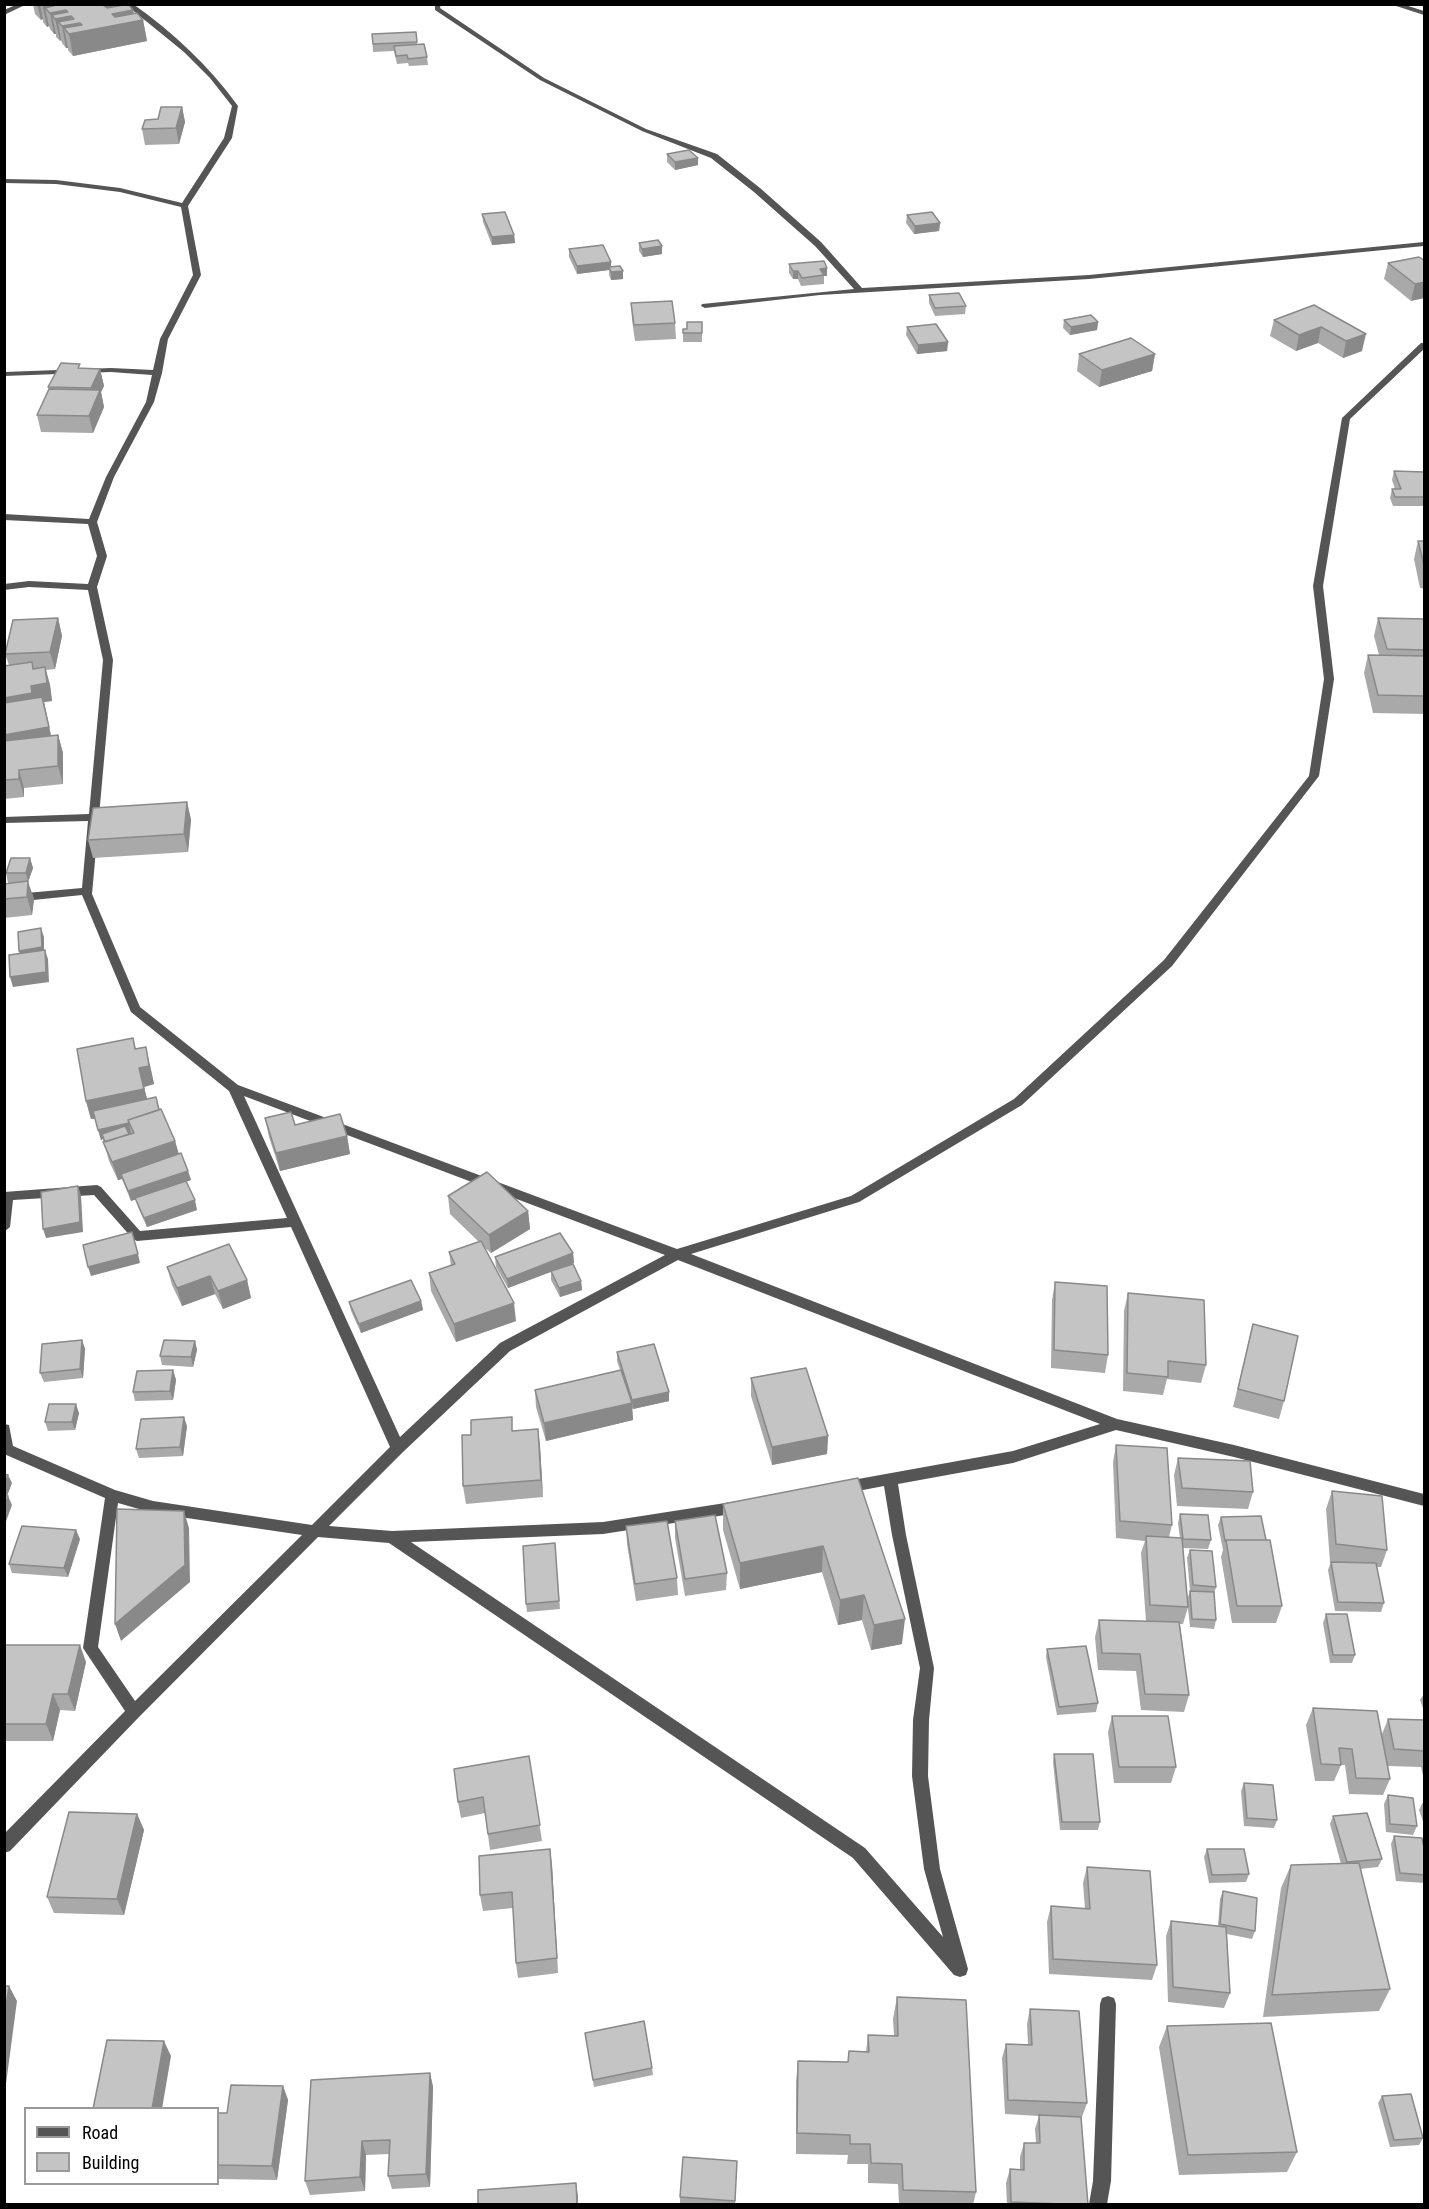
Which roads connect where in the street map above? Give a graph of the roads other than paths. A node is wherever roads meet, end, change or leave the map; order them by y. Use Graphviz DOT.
graph roads {
  1 [pos="24,4"];
  2 [pos="128,4"];
  3 [pos="438,4"];
  4 [pos="1393,4"];
  5 [pos="4,13"];
  6 [pos="1425,13"];
  7 [pos="4,181"];
  8 [pos="184,206"];
  9 [pos="1425,244"];
  10 [pos="861,291"];
  11 [pos="705,306"];
  12 [pos="1425,345"];
  13 [pos="158,373"];
  14 [pos="4,374"];
  15 [pos="4,518"];
  16 [pos="92,522"];
  17 [pos="4,587"];
  18 [pos="92,587"];
  19 [pos="94,816"];
  20 [pos="4,820"];
  21 [pos="87,891"];
  22 [pos="4,899"];
  23 [pos="234,1088"];
  24 [pos="295,1222"];
  25 [pos="4,1227"];
  26 [pos="677,1254"];
  27 [pos="1116,1424"];
  28 [pos="4,1429"];
  29 [pos="5,1448"];
  30 [pos="398,1448"];
  31 [pos="890,1480"];
  32 [pos="835,1490"];
  33 [pos="112,1495"];
  34 [pos="1425,1500"];
  35 [pos="758,1503"];
  36 [pos="315,1531"];
  37 [pos="392,1537"];
  38 [pos="134,1712"];
  39 [pos="4,1846"];
  40 [pos="1108,2004"];
  41 [pos="1098,2205"];
  1 -- 5 [label="street"];
  2 -- 8 [label="street"];
  3 -- 10 [label="street"];
  4 -- 6 [label="street"];
  7 -- 8 [label="street"];
  8 -- 13 [label="street"];
  9 -- 10 [label="street"];
  10 -- 11 [label="street"];
  12 -- 26 [label="street"];
  13 -- 14 [label="street"];
  13 -- 16 [label="street"];
  15 -- 16 [label="street"];
  16 -- 18 [label="street"];
  17 -- 18 [label="street"];
  18 -- 19 [label="street"];
  19 -- 20 [label="street"];
  19 -- 21 [label="street"];
  21 -- 22 [label="street"];
  21 -- 23 [label="street"];
  23 -- 24 [label="street"];
  23 -- 26 [label="street"];
  24 -- 25 [label="street"];
  24 -- 30 [label="street"];
  26 -- 27 [label="street"];
  26 -- 30 [label="street"];
  27 -- 31 [label="street"];
  27 -- 34 [label="street"];
  28 -- 29 [label="street"];
  29 -- 33 [label="street"];
  30 -- 36 [label="street"];
  31 -- 32 [label="street"];
  31 -- 37 [label="street"];
  33 -- 36 [label="street"];
  33 -- 38 [label="street"];
  35 -- 37 [label="street"];
  36 -- 37 [label="street"];
  36 -- 38 [label="street"];
  38 -- 39 [label="street"];
  40 -- 41 [label="street"];
}
